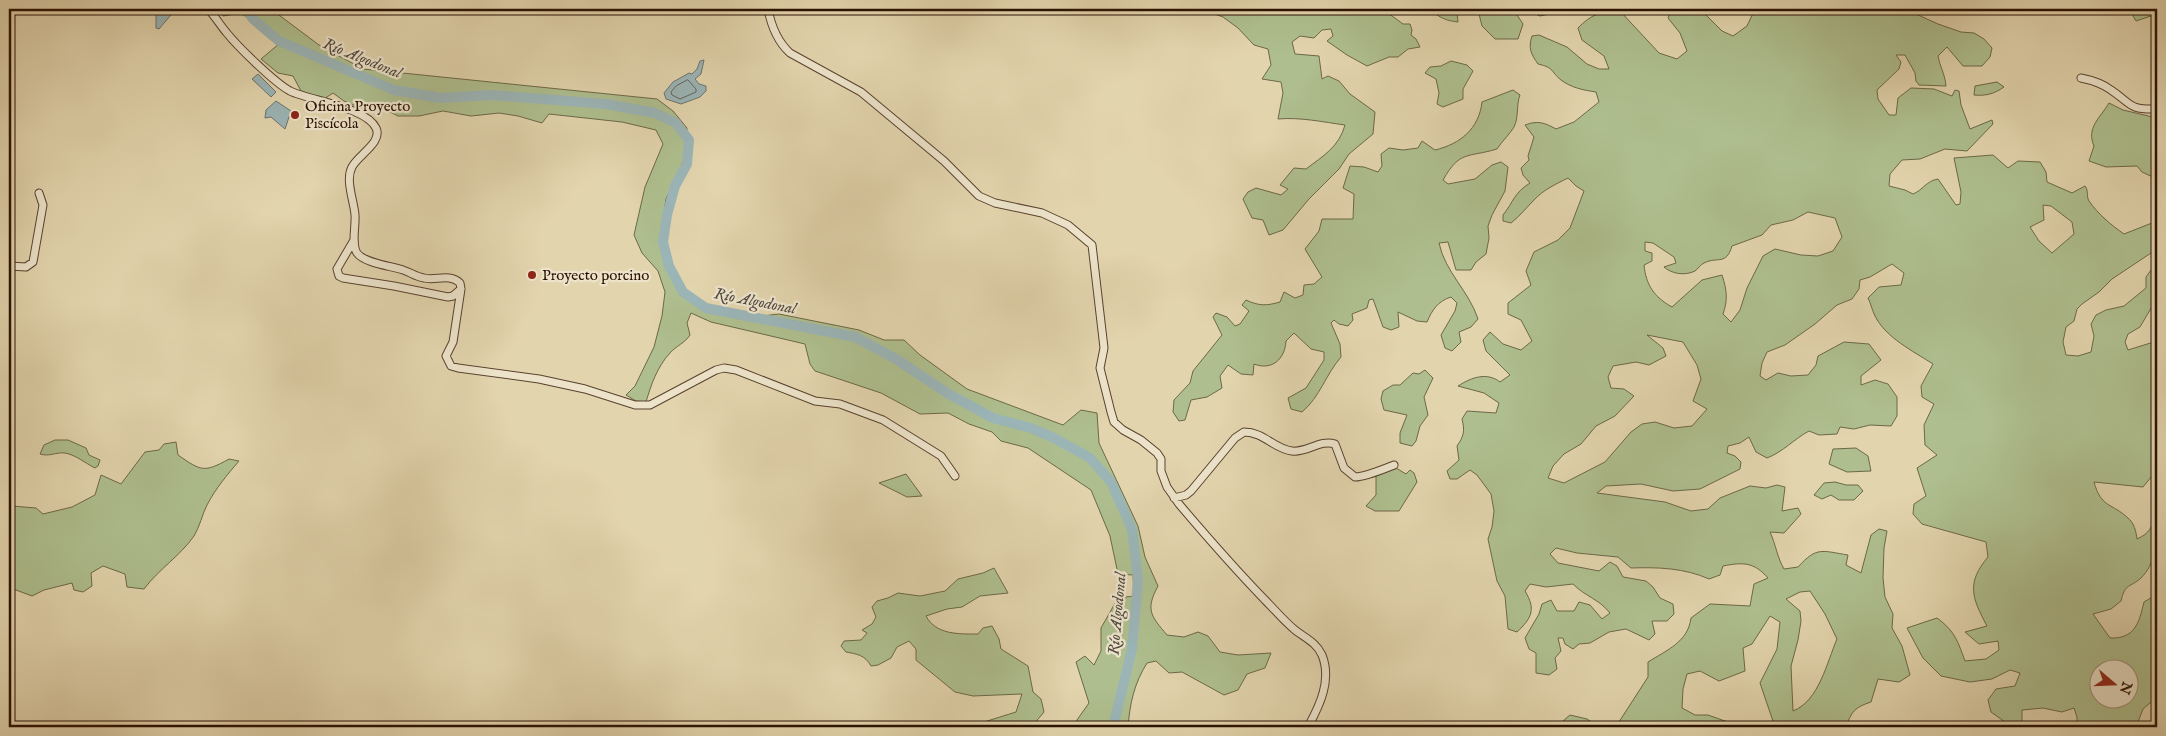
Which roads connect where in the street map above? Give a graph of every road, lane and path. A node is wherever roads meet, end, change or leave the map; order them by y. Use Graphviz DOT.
graph roads {
  1 [pos="208,9"];
  2 [pos="768,9"];
  3 [pos="2081,78"];
  4 [pos="2157,109"];
  5 [pos="39,193"];
  6 [pos="354,240"];
  7 [pos="9,266"];
  8 [pos="461,289"];
  9 [pos="1394,465"];
  10 [pos="955,476"];
  11 [pos="1174,498"];
  12 [pos="1308,727"];
  1 -- 6 [label="street"];
  2 -- 11 [label="street"];
  3 -- 4 [label="street"];
  5 -- 7 [label="street"];
  6 -- 8 [label="street"];
  6 -- 8 [label="street"];
  8 -- 10 [label="street"];
  9 -- 11 [label="street"];
  11 -- 12 [label="street"];
}
